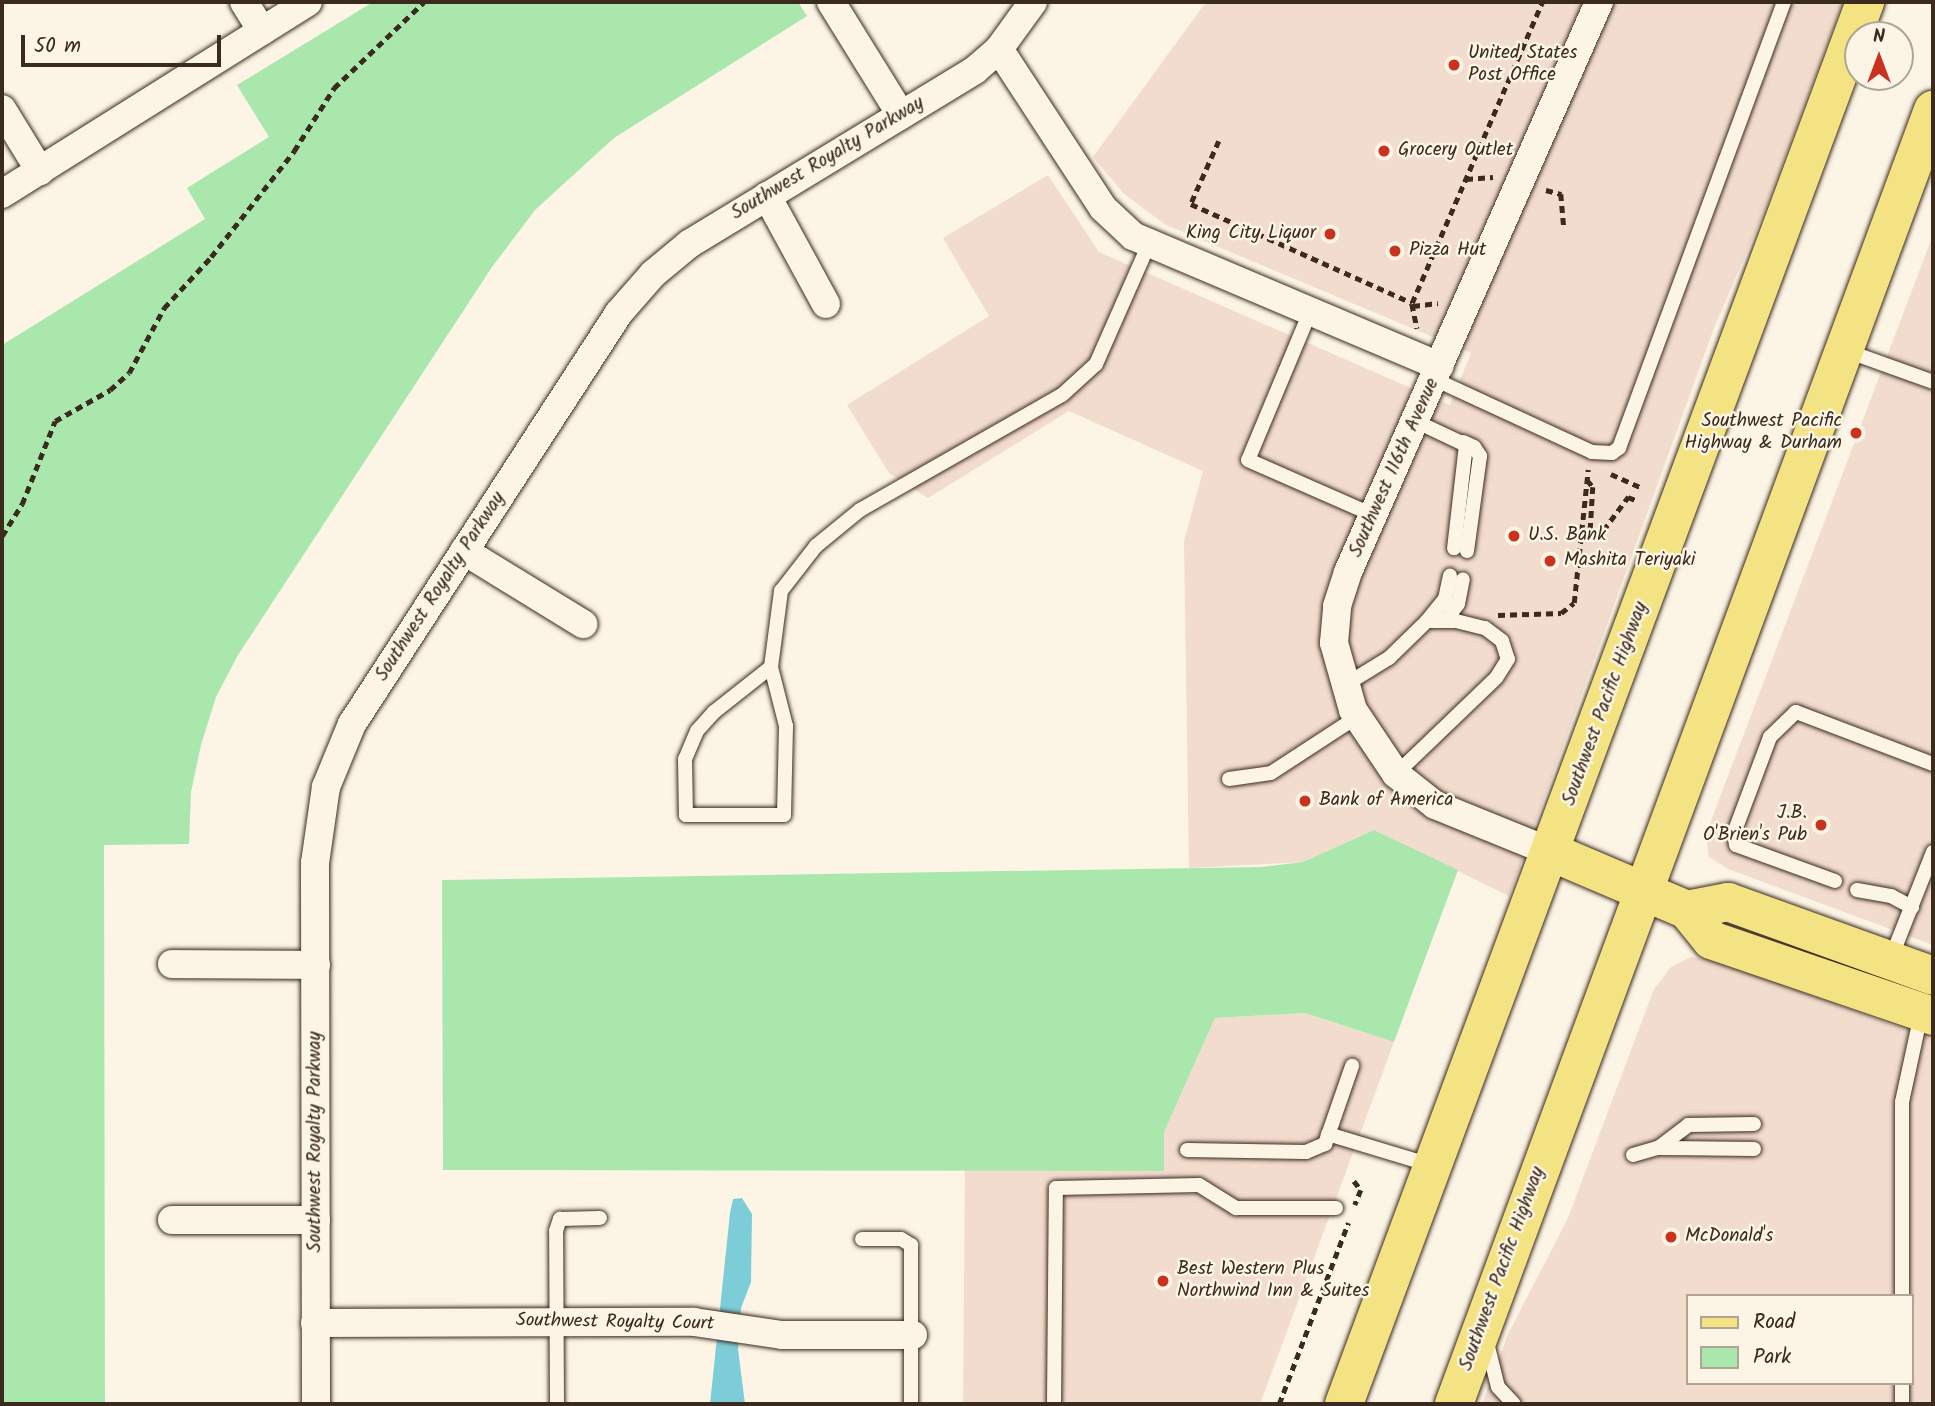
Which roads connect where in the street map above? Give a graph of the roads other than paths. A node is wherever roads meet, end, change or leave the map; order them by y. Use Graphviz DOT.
graph roads {
  1 [pos="244,2"];
  2 [pos="309,2"];
  3 [pos="831,2"];
  4 [pos="1033,2"];
  5 [pos="1599,2"];
  6 [pos="1784,2"];
  7 [pos="1865,2"];
  8 [pos="262,31"];
  9 [pos="999,49"];
  10 [pos="2,109"];
  11 [pos="1933,113"];
  12 [pos="901,115"];
  13 [pos="40,171"];
  14 [pos="2,194"];
  15 [pos="767,196"];
  16 [pos="1149,244"];
  17 [pos="826,304"];
  18 [pos="1310,312"];
  19 [pos="1842,349"];
  20 [pos="1437,372"];
  21 [pos="1933,382"];
  22 [pos="1415,421"];
  23 [pos="1373,515"];
  24 [pos="1460,550"];
  25 [pos="464,551"];
  26 [pos="1427,621"];
  27 [pos="1445,621"];
  28 [pos="583,624"];
  29 [pos="771,667"];
  30 [pos="1345,685"];
  31 [pos="1357,717"];
  32 [pos="1933,764"];
  33 [pos="1396,774"];
  34 [pos="1229,779"];
  35 [pos="1551,852"];
  36 [pos="1933,852"];
  37 [pos="1835,881"];
  38 [pos="1643,888"];
  39 [pos="1857,890"];
  40 [pos="1912,907"];
  41 [pos="1687,910"];
  42 [pos="1890,960"];
  43 [pos="172,964"];
  44 [pos="316,965"];
  45 [pos="1933,976"];
  46 [pos="1927,1014"];
  47 [pos="1352,1066"];
  48 [pos="1754,1124"];
  49 [pos="1328,1134"];
  50 [pos="1658,1148"];
  51 [pos="1754,1149"];
  52 [pos="1187,1150"];
  53 [pos="1633,1155"];
  54 [pos="1432,1165"];
  55 [pos="1336,1208"];
  56 [pos="600,1218"];
  57 [pos="172,1220"];
  58 [pos="316,1220"];
  59 [pos="862,1239"];
  60 [pos="1902,1294"];
  61 [pos="557,1320"];
  62 [pos="1484,1322"];
  63 [pos="316,1323"];
  64 [pos="913,1335"];
  65 [pos="1902,1385"];
  66 [pos="316,1404"];
  67 [pos="557,1404"];
  68 [pos="911,1404"];
  69 [pos="1054,1404"];
  70 [pos="1344,1404"];
  71 [pos="1454,1404"];
  72 [pos="1514,1404"];
  73 [pos="1902,1404"];
  1 -- 8 [label="street"];
  2 -- 8 [label="street"];
  3 -- 12 [label="street"];
  4 -- 9 [label="street, Southwest Royalty Parkway"];
  5 -- 20 [label="street, Southwest 116th Avenue"];
  6 -- 20 [label="lane"];
  7 -- 35 [label="main road, Southwest Pacific Highway"];
  8 -- 13 [label="street"];
  9 -- 12 [label="street, Southwest Royalty Parkway"];
  9 -- 16 [label="street"];
  10 -- 13 [label="street"];
  11 -- 19 [label="main road, Southwest Pacific Highway"];
  12 -- 15 [label="street, Southwest Royalty Parkway"];
  13 -- 14 [label="street"];
  15 -- 17 [label="street"];
  15 -- 25 [label="street, Southwest Royalty Parkway"];
  16 -- 18 [label="street"];
  16 -- 29 [label="lane"];
  18 -- 20 [label="street"];
  18 -- 23 [label="lane"];
  19 -- 21 [label="lane"];
  19 -- 38 [label="main road, Southwest Pacific Highway"];
  20 -- 22 [label="street, Southwest 116th Avenue"];
  22 -- 23 [label="street, Southwest 116th Avenue"];
  22 -- 24 [label="lane"];
  23 -- 30 [label="street, Southwest 116th Avenue"];
  25 -- 28 [label="street"];
  25 -- 44 [label="street, Southwest Royalty Parkway"];
  26 -- 27 [label="lane"];
  26 -- 27 [label="lane"];
  26 -- 30 [label="lane"];
  27 -- 33 [label="lane"];
  29 -- 29 [label="lane"];
  30 -- 31 [label="street, Southwest 116th Avenue"];
  31 -- 33 [label="street, Southwest 116th Avenue"];
  31 -- 34 [label="lane"];
  32 -- 37 [label="lane"];
  33 -- 35 [label="street, Southwest 116th Avenue"];
  35 -- 38 [label="main road"];
  35 -- 54 [label="main road, Southwest Pacific Highway"];
  36 -- 40 [label="lane"];
  38 -- 41 [label="main road"];
  38 -- 62 [label="main road, Southwest Pacific Highway"];
  39 -- 40 [label="lane"];
  40 -- 42 [label="lane"];
  41 -- 42 [label="main road"];
  41 -- 46 [label="main road"];
  42 -- 45 [label="main road"];
  43 -- 44 [label="street"];
  44 -- 58 [label="street, Southwest Royalty Parkway"];
  46 -- 60 [label="lane"];
  47 -- 49 [label="lane"];
  48 -- 50 [label="lane"];
  49 -- 52 [label="lane"];
  49 -- 54 [label="lane"];
  50 -- 51 [label="lane"];
  50 -- 53 [label="lane"];
  54 -- 70 [label="main road, Southwest Pacific Highway"];
  55 -- 69 [label="lane"];
  56 -- 61 [label="lane"];
  57 -- 58 [label="street"];
  58 -- 63 [label="street, Southwest Royalty Parkway"];
  59 -- 64 [label="lane"];
  61 -- 63 [label="street, Southwest Royalty Court"];
  61 -- 64 [label="street, Southwest Royalty Court"];
  61 -- 67 [label="lane"];
  62 -- 71 [label="main road, Southwest Pacific Highway"];
  62 -- 72 [label="lane"];
  63 -- 66 [label="street, Southwest Royalty Parkway"];
  64 -- 68 [label="lane"];
  65 -- 73 [label="lane"];
}
